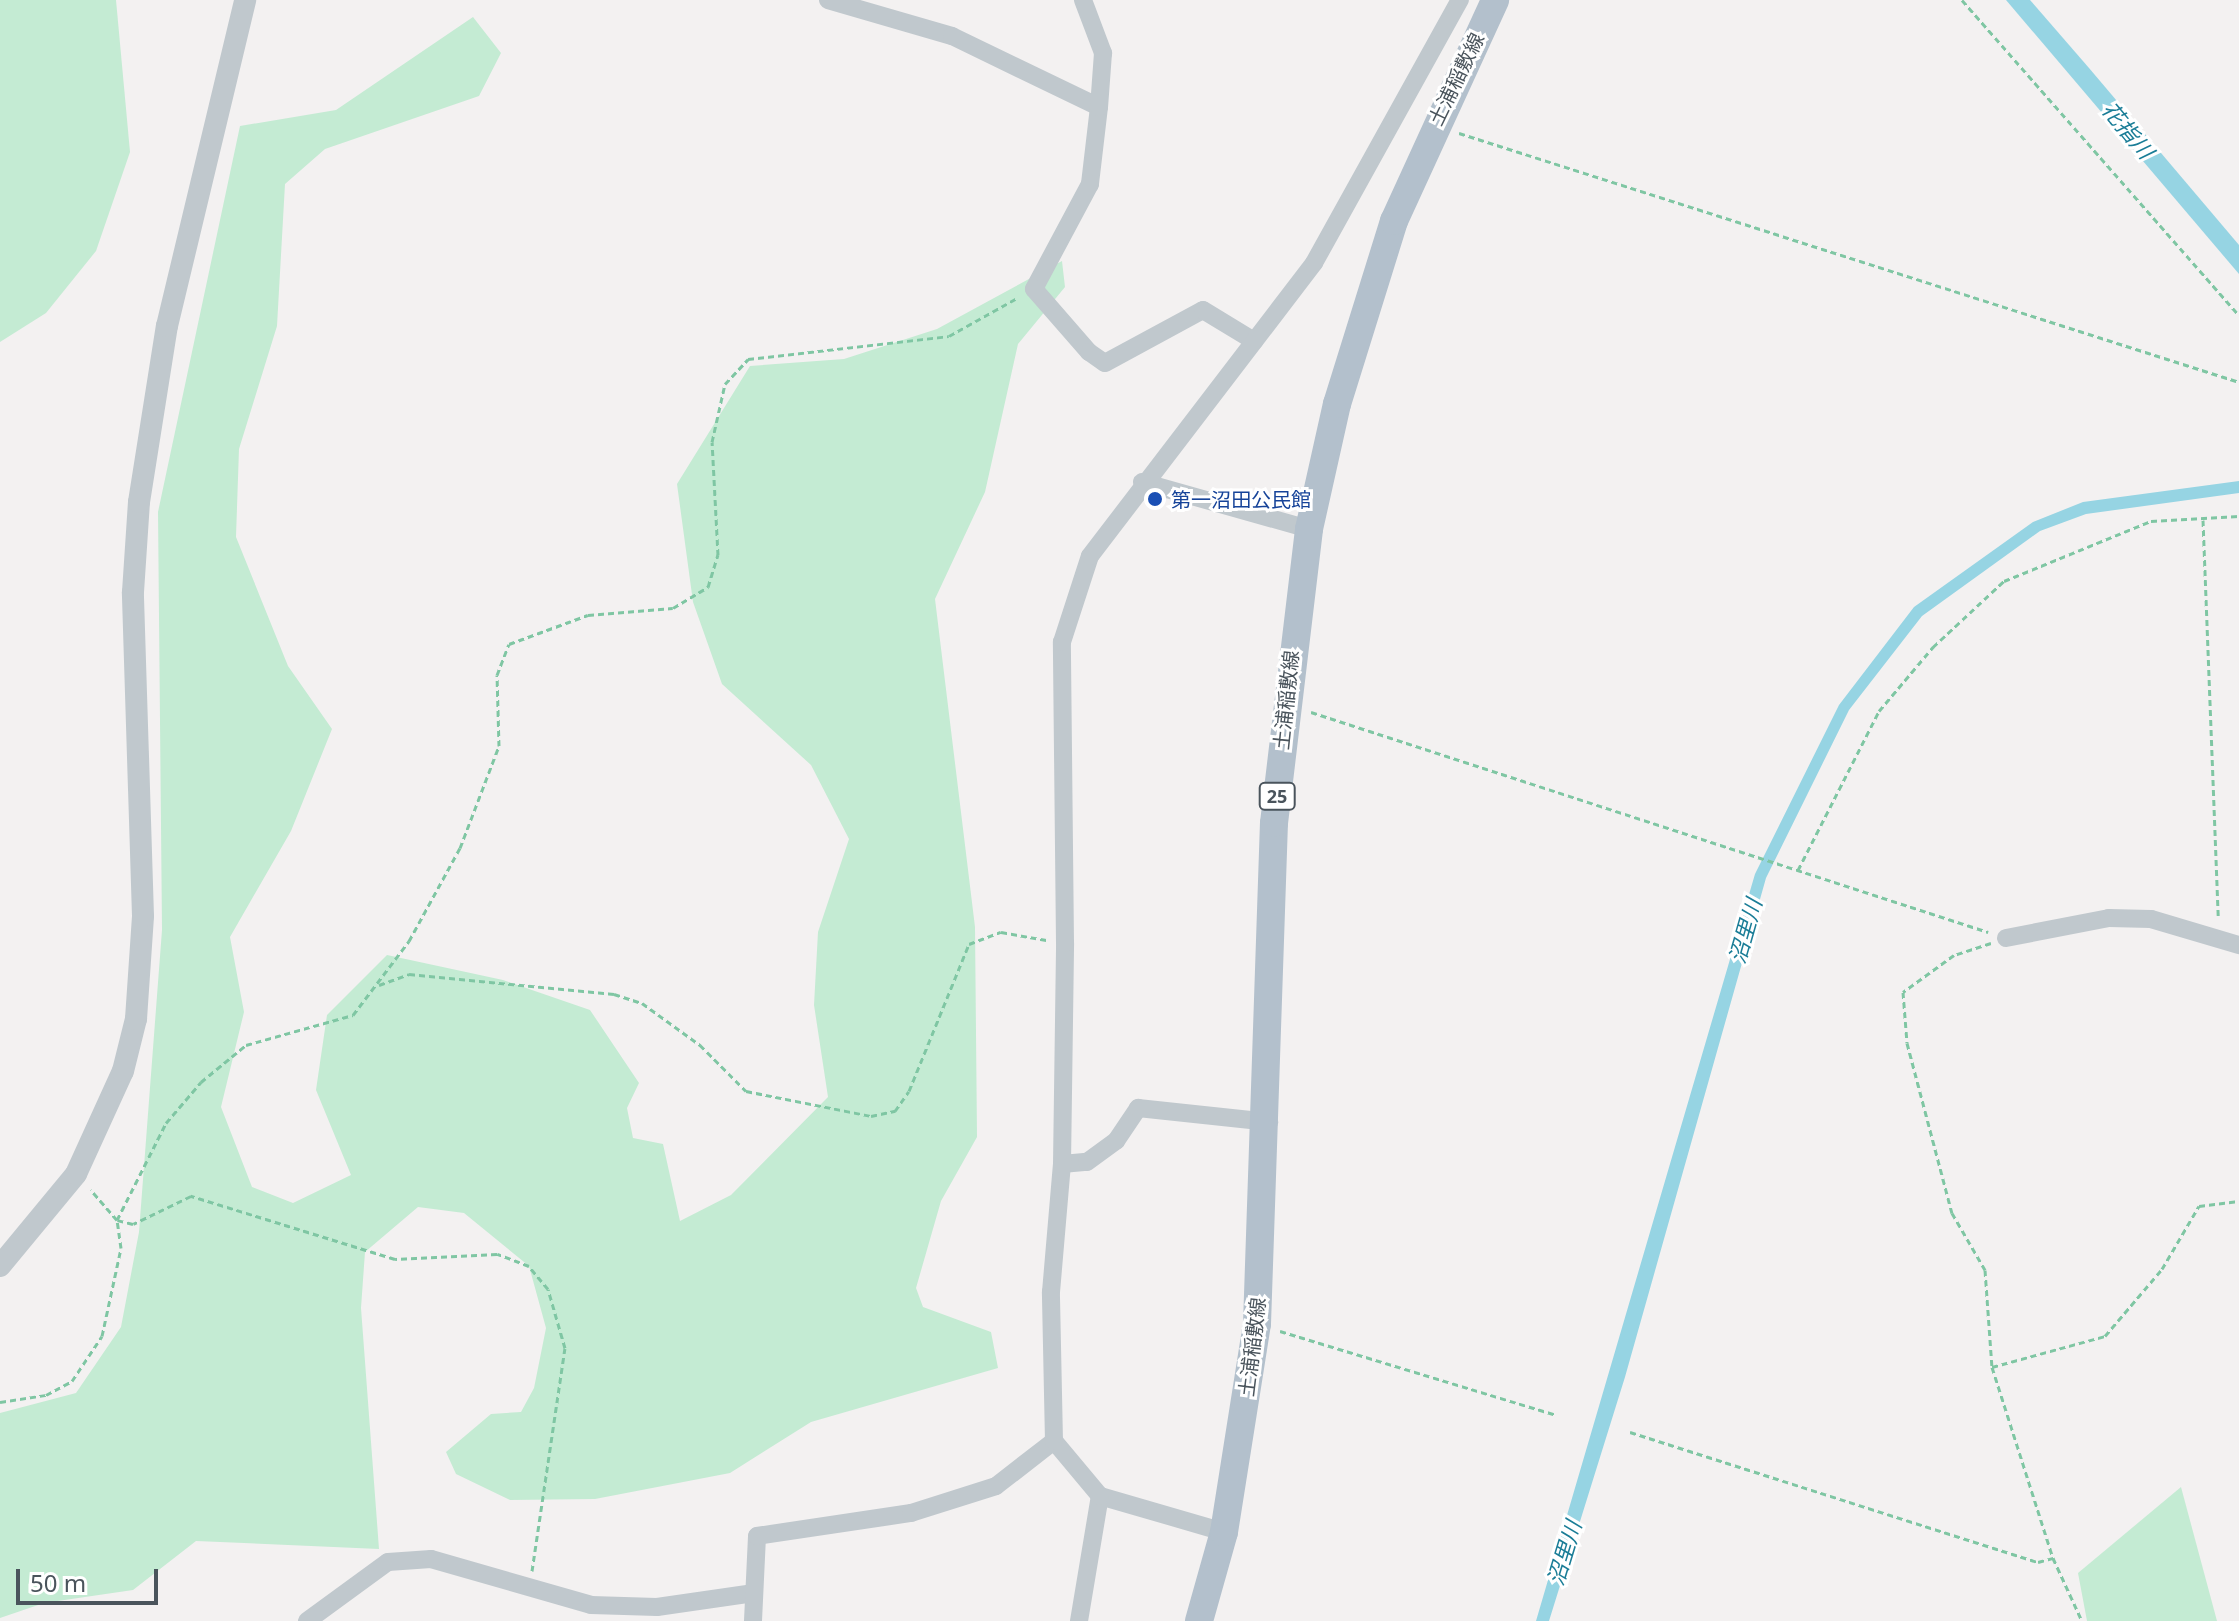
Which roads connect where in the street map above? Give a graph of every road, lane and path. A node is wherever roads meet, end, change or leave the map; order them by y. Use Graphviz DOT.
graph roads {
  1 [pos="245,0"];
  2 [pos="828,0"];
  3 [pos="1083,0"];
  4 [pos="1460,0"];
  5 [pos="1495,0"];
  6 [pos="1962,0"];
  7 [pos="1099,107"];
  8 [pos="1433,124"];
  9 [pos="1034,289"];
  10 [pos="2239,315"];
  11 [pos="1254,341"];
  12 [pos="2239,382"];
  13 [pos="1142,482"];
  14 [pos="2239,516"];
  15 [pos="2203,520"];
  16 [pos="1309,529"];
  17 [pos="1284,703"];
  18 [pos="1798,870"];
  19 [pos="2006,938"];
  20 [pos="2219,938"];
  21 [pos="1065,943"];
  22 [pos="2239,945"];
  23 [pos="379,985"];
  24 [pos="1269,1122"];
  25 [pos="1062,1164"];
  26 [pos="76,1174"];
  27 [pos="2239,1201"];
  28 [pos="117,1220"];
  29 [pos="0,1266"];
  30 [pos="1257,1324"];
  31 [pos="1992,1367"];
  32 [pos="0,1402"];
  33 [pos="1557,1415"];
  34 [pos="1630,1432"];
  35 [pos="1054,1441"];
  36 [pos="1100,1496"];
  37 [pos="1224,1532"];
  38 [pos="2053,1558"];
  39 [pos="530,1582"];
  40 [pos="754,1593"];
  41 [pos="307,1621"];
  42 [pos="753,1621"];
  43 [pos="1079,1621"];
  44 [pos="1199,1621"];
  45 [pos="2082,1621"];
  1 -- 26 [label="street"];
  2 -- 7 [label="street"];
  3 -- 7 [label="street"];
  4 -- 11 [label="street"];
  5 -- 8 [label="main road, 土浦稲敷線 / 25"];
  6 -- 10 [label="path"];
  7 -- 9 [label="street"];
  8 -- 12 [label="path"];
  8 -- 16 [label="main road, 土浦稲敷線 / 25"];
  9 -- 11 [label="street"];
  9 -- 23 [label="path"];
  11 -- 13 [label="street"];
  13 -- 16 [label="street"];
  13 -- 21 [label="street"];
  14 -- 15 [label="path"];
  15 -- 18 [label="path"];
  15 -- 20 [label="path"];
  16 -- 17 [label="main road, 土浦稲敷線 / 25"];
  17 -- 18 [label="path"];
  17 -- 24 [label="main road, 土浦稲敷線 / 25"];
  18 -- 19 [label="path"];
  19 -- 20 [label="street"];
  19 -- 31 [label="path"];
  20 -- 22 [label="street"];
  21 -- 23 [label="path"];
  21 -- 25 [label="street"];
  23 -- 28 [label="path"];
  24 -- 25 [label="street"];
  24 -- 30 [label="main road, 土浦稲敷線 / 25"];
  25 -- 35 [label="street"];
  26 -- 28 [label="path"];
  26 -- 29 [label="street"];
  27 -- 31 [label="path"];
  28 -- 32 [label="path"];
  28 -- 39 [label="path"];
  30 -- 33 [label="path"];
  30 -- 37 [label="main road, 土浦稲敷線 / 25"];
  31 -- 38 [label="path"];
  34 -- 38 [label="path"];
  35 -- 36 [label="street"];
  35 -- 40 [label="street"];
  36 -- 37 [label="street"];
  36 -- 43 [label="street"];
  37 -- 44 [label="main road, 土浦稲敷線 / 25"];
  38 -- 45 [label="path"];
  39 -- 40 [label="street"];
  39 -- 41 [label="street"];
  40 -- 42 [label="street"];
}
